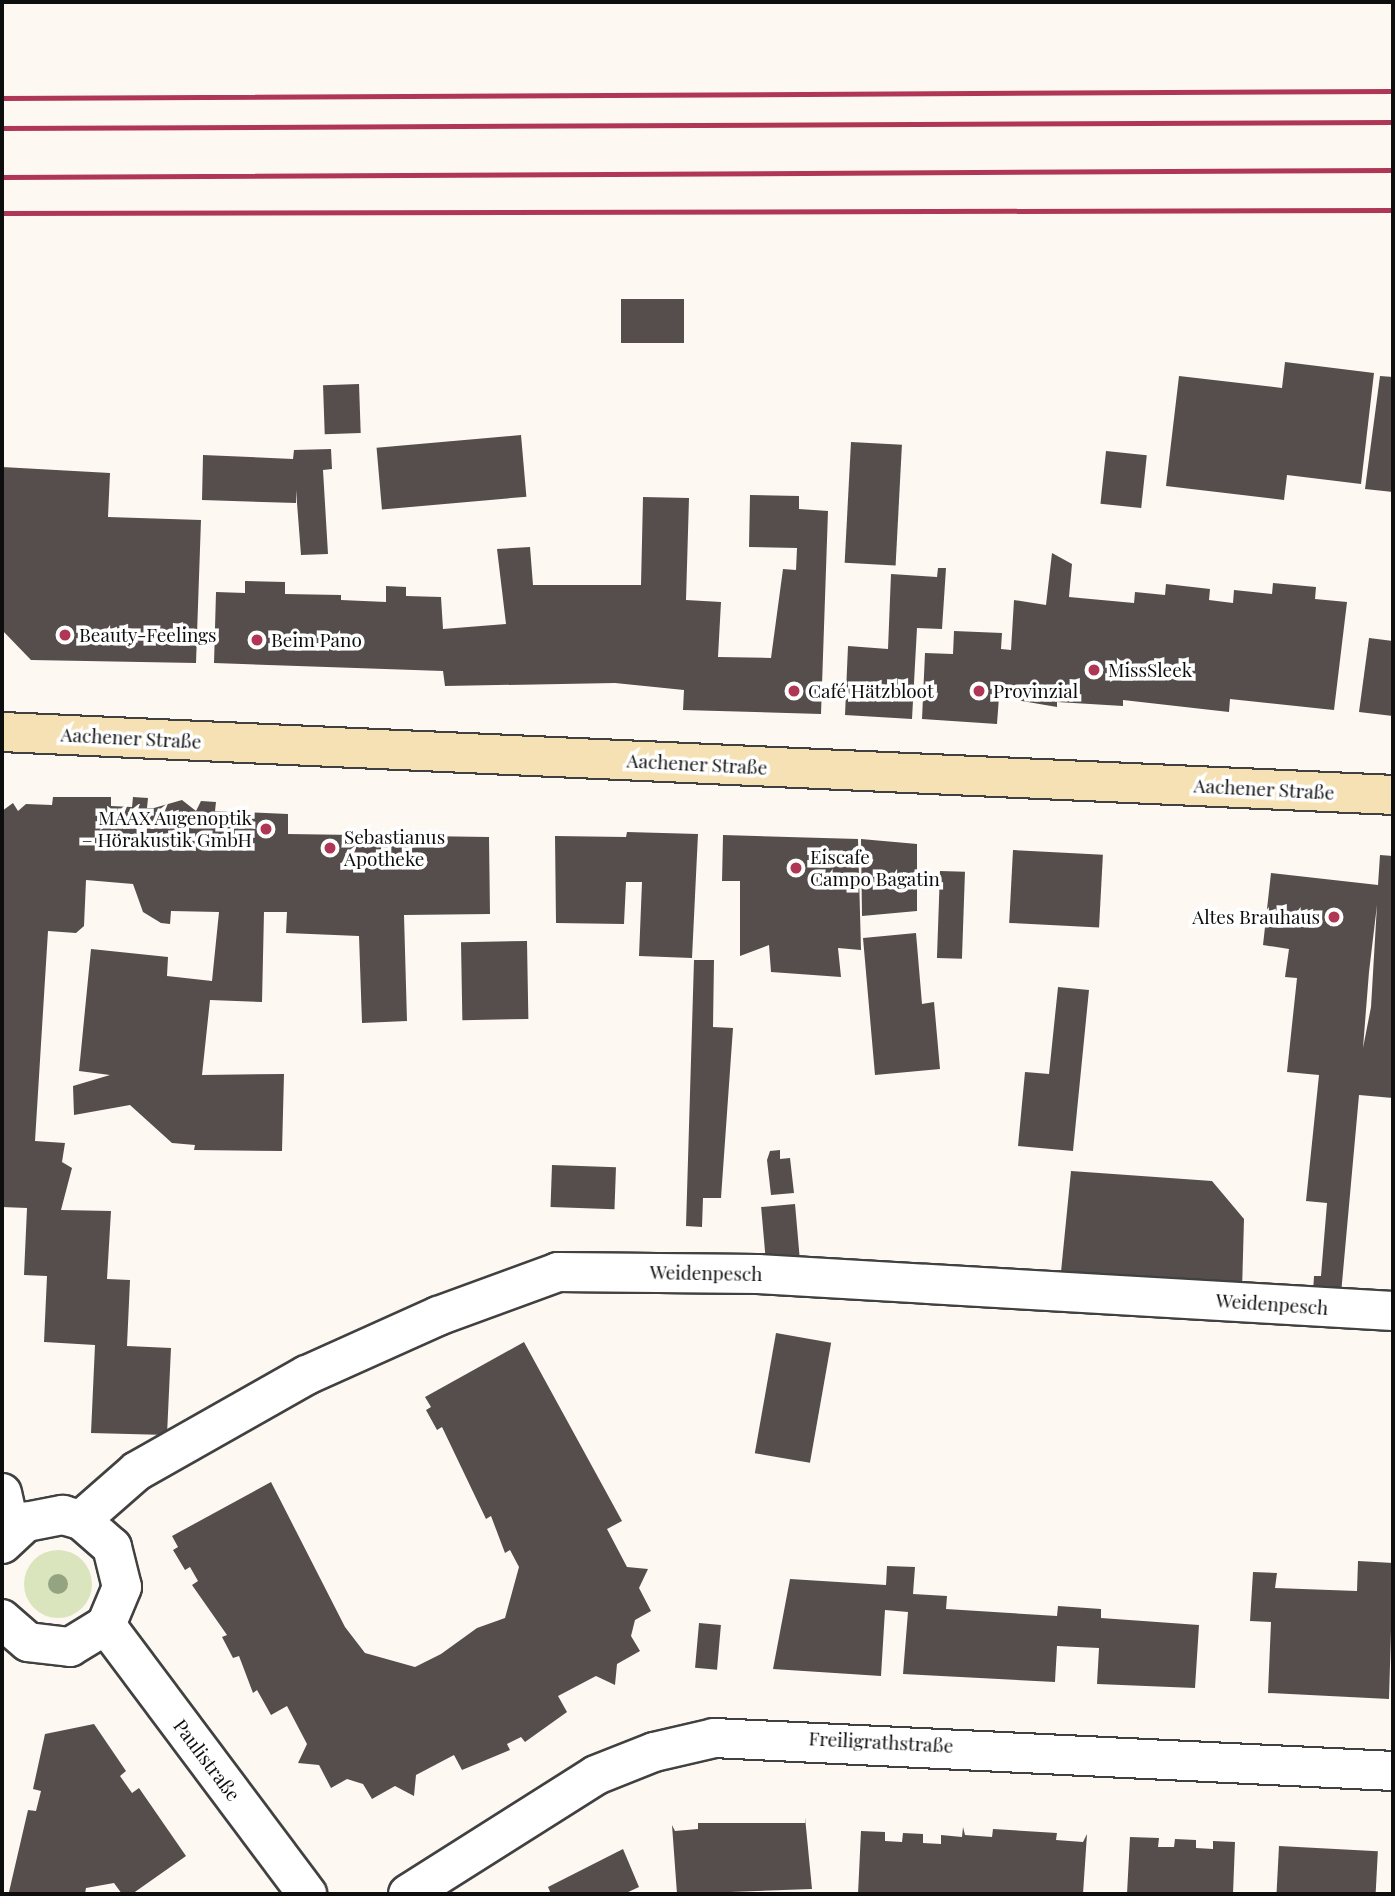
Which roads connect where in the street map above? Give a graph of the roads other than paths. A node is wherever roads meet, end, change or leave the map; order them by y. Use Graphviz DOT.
graph roads {
  1 [pos="2,732"];
  2 [pos="1393,795"];
  3 [pos="1393,1311"];
  4 [pos="2,1493"];
  5 [pos="81,1520"];
  6 [pos="6,1538"];
  7 [pos="106,1625"];
  8 [pos="5,1633"];
  9 [pos="1393,1771"];
  10 [pos="307,1894"];
  11 [pos="408,1894"];
  1 -- 2 [label="main road, Aachener Straße"];
  3 -- 5 [label="street, Weidenpesch"];
  4 -- 6 [label="street"];
  5 -- 6 [label="street"];
  5 -- 7 [label="street"];
  7 -- 8 [label="street"];
  7 -- 10 [label="street, Paulistraße"];
  9 -- 11 [label="street, Freiligrathstraße"];
}
